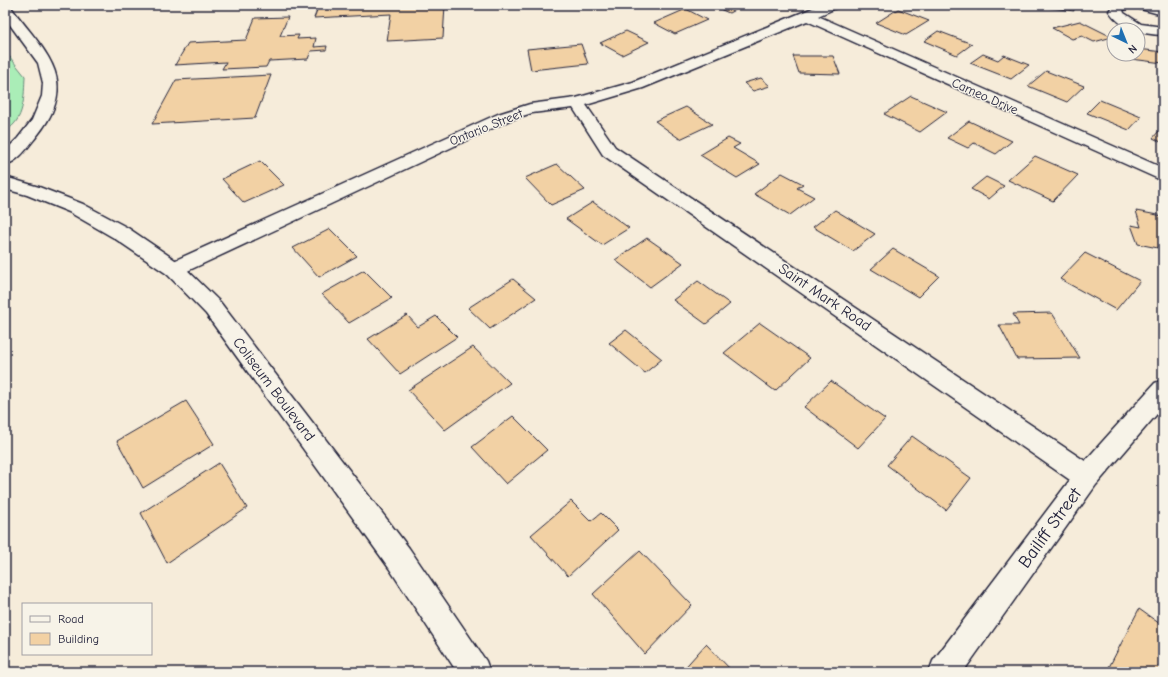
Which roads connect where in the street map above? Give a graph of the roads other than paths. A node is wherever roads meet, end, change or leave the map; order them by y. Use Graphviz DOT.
graph roads {
  1 [pos="831,5"];
  2 [pos="1124,5"];
  3 [pos="1142,5"];
  4 [pos="5,9"];
  5 [pos="1162,9"];
  6 [pos="807,16"];
  7 [pos="1163,30"];
  8 [pos="577,103"];
  9 [pos="5,160"];
  10 [pos="1163,175"];
  11 [pos="5,183"];
  12 [pos="174,269"];
  13 [pos="1163,390"];
  14 [pos="1088,477"];
  15 [pos="475,672"];
  16 [pos="944,672"];
  1 -- 6 [label="street, Ontario Street"];
  2 -- 7 [label="street"];
  3 -- 5 [label="street"];
  4 -- 9 [label="street"];
  6 -- 8 [label="street, Ontario Street"];
  6 -- 10 [label="street, Cameo Drive"];
  8 -- 12 [label="street, Ontario Street"];
  8 -- 14 [label="street, Saint Mark Road"];
  11 -- 12 [label="street, Coliseum Boulevard"];
  12 -- 15 [label="street, Coliseum Boulevard"];
  13 -- 14 [label="street, Bailiff Street"];
  14 -- 16 [label="street, Bailiff Street"];
}
